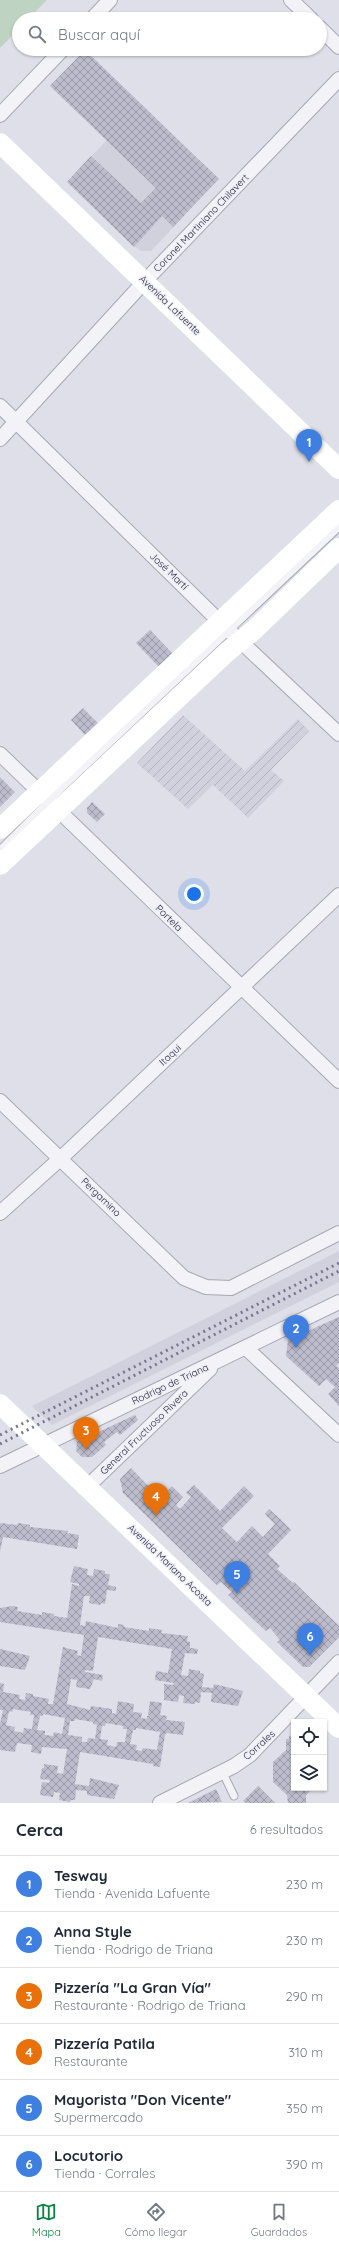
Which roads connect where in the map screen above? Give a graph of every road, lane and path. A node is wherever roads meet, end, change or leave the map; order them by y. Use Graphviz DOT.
graph roads {
  1 [pos="110,0"];
  2 [pos="291,0"];
  3 [pos="99,12"];
  4 [pos="304,12"];
  5 [pos="327,35"];
  6 [pos="339,47"];
  7 [pos="56,56"];
  8 [pos="339,79"];
  9 [pos="0,115"];
  10 [pos="0,143"];
  11 [pos="145,281"];
  12 [pos="0,406"];
  13 [pos="16,421"];
  14 [pos="0,439"];
  15 [pos="339,469"];
  16 [pos="339,510"];
  17 [pos="339,527"];
  18 [pos="339,548"];
  19 [pos="230,631"];
  20 [pos="339,734"];
  21 [pos="0,754"];
  22 [pos="49,801"];
  23 [pos="0,829"];
  24 [pos="0,850"];
  25 [pos="0,865"];
  26 [pos="339,895"];
  27 [pos="241,988"];
  28 [pos="339,1081"];
  29 [pos="0,1101"];
  30 [pos="61,1158"];
  31 [pos="0,1213"];
  32 [pos="339,1233"];
  33 [pos="339,1302"];
  34 [pos="246,1348"];
  35 [pos="218,1362"];
  36 [pos="3,1410"];
  37 [pos="339,1435"];
  38 [pos="43,1444"];
  39 [pos="0,1466"];
  40 [pos="88,1487"];
  41 [pos="339,1662"];
  42 [pos="307,1695"];
  43 [pos="339,1728"];
  44 [pos="222,1771"];
  45 [pos="234,1796"];
  46 [pos="160,1803"];
  1 -- 3 [label="street"];
  2 -- 4 [label="street"];
  5 -- 6 [label="street"];
  7 -- 9 [label="street"];
  8 -- 11 [label="street, Coronel Martiniano Chilavert"];
  10 -- 11 [label="main road, Avenida Lafuente"];
  11 -- 13 [label="street, Coronel Martiniano Chilavert"];
  11 -- 15 [label="main road, Avenida Lafuente"];
  12 -- 13 [label="street, José Martí"];
  13 -- 14 [label="street, Coronel Martiniano Chilavert"];
  13 -- 19 [label="street, José Martí"];
  16 -- 19 [label="main road"];
  17 -- 19 [label="lane"];
  18 -- 19 [label="main road"];
  19 -- 20 [label="street, José Martí"];
  19 -- 22 [label="main road"];
  19 -- 22 [label="main road"];
  21 -- 22 [label="street, Portela"];
  22 -- 23 [label="main road"];
  22 -- 24 [label="lane"];
  22 -- 25 [label="main road"];
  22 -- 27 [label="street, Portela"];
  26 -- 27 [label="street, Itaqui"];
  27 -- 28 [label="street, Portela"];
  27 -- 30 [label="street, Itaqui"];
  29 -- 30 [label="street, Pergamino"];
  30 -- 31 [label="street, Itaqui"];
  30 -- 32 [label="street, Pergamino"];
  33 -- 34 [label="street, Rodrigo de Triana"];
  34 -- 35 [label="street, Rodrigo de Triana"];
  34 -- 37 [label="street"];
  35 -- 38 [label="street, Rodrigo de Triana"];
  35 -- 40 [label="street, General Fructuoso Rivera"];
  36 -- 38 [label="main road, Avenida Mariano Acosta"];
  38 -- 39 [label="street, Rodrigo de Triana"];
  38 -- 40 [label="main road, Avenida Mariano Acosta"];
  40 -- 42 [label="main road, Avenida Mariano Acosta"];
  41 -- 42 [label="street, Corrales"];
  42 -- 43 [label="main road, Avenida Mariano Acosta"];
  42 -- 44 [label="street, Corrales"];
  44 -- 45 [label="lane"];
  44 -- 46 [label="street, Corrales"];
}
